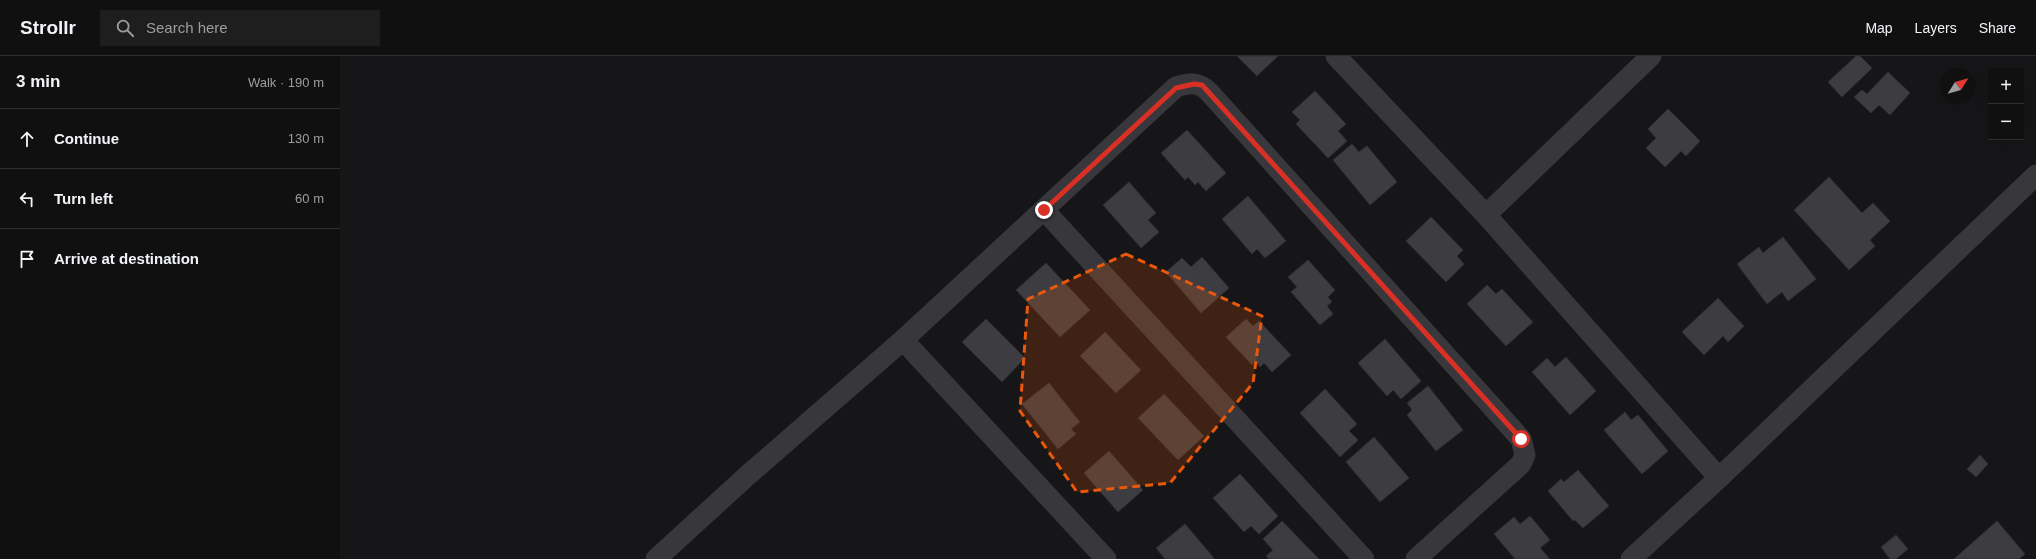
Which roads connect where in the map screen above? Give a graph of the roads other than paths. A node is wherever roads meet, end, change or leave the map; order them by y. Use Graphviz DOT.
graph roads {
  1 [pos="1336,56"];
  2 [pos="1650,56"];
  3 [pos="2036,175"];
  4 [pos="1044,210"];
  5 [pos="1486,216"];
  6 [pos="903,340"];
  7 [pos="1719,478"];
  8 [pos="656,559"];
  9 [pos="1106,559"];
  10 [pos="1364,559"];
  11 [pos="1416,559"];
  12 [pos="1630,559"];
  1 -- 5 [label="street"];
  2 -- 5 [label="street"];
  3 -- 7 [label="street"];
  4 -- 6 [label="street"];
  4 -- 10 [label="street"];
  4 -- 11 [label="street"];
  5 -- 7 [label="street"];
  6 -- 8 [label="street"];
  6 -- 9 [label="street"];
  7 -- 12 [label="street"];
}
